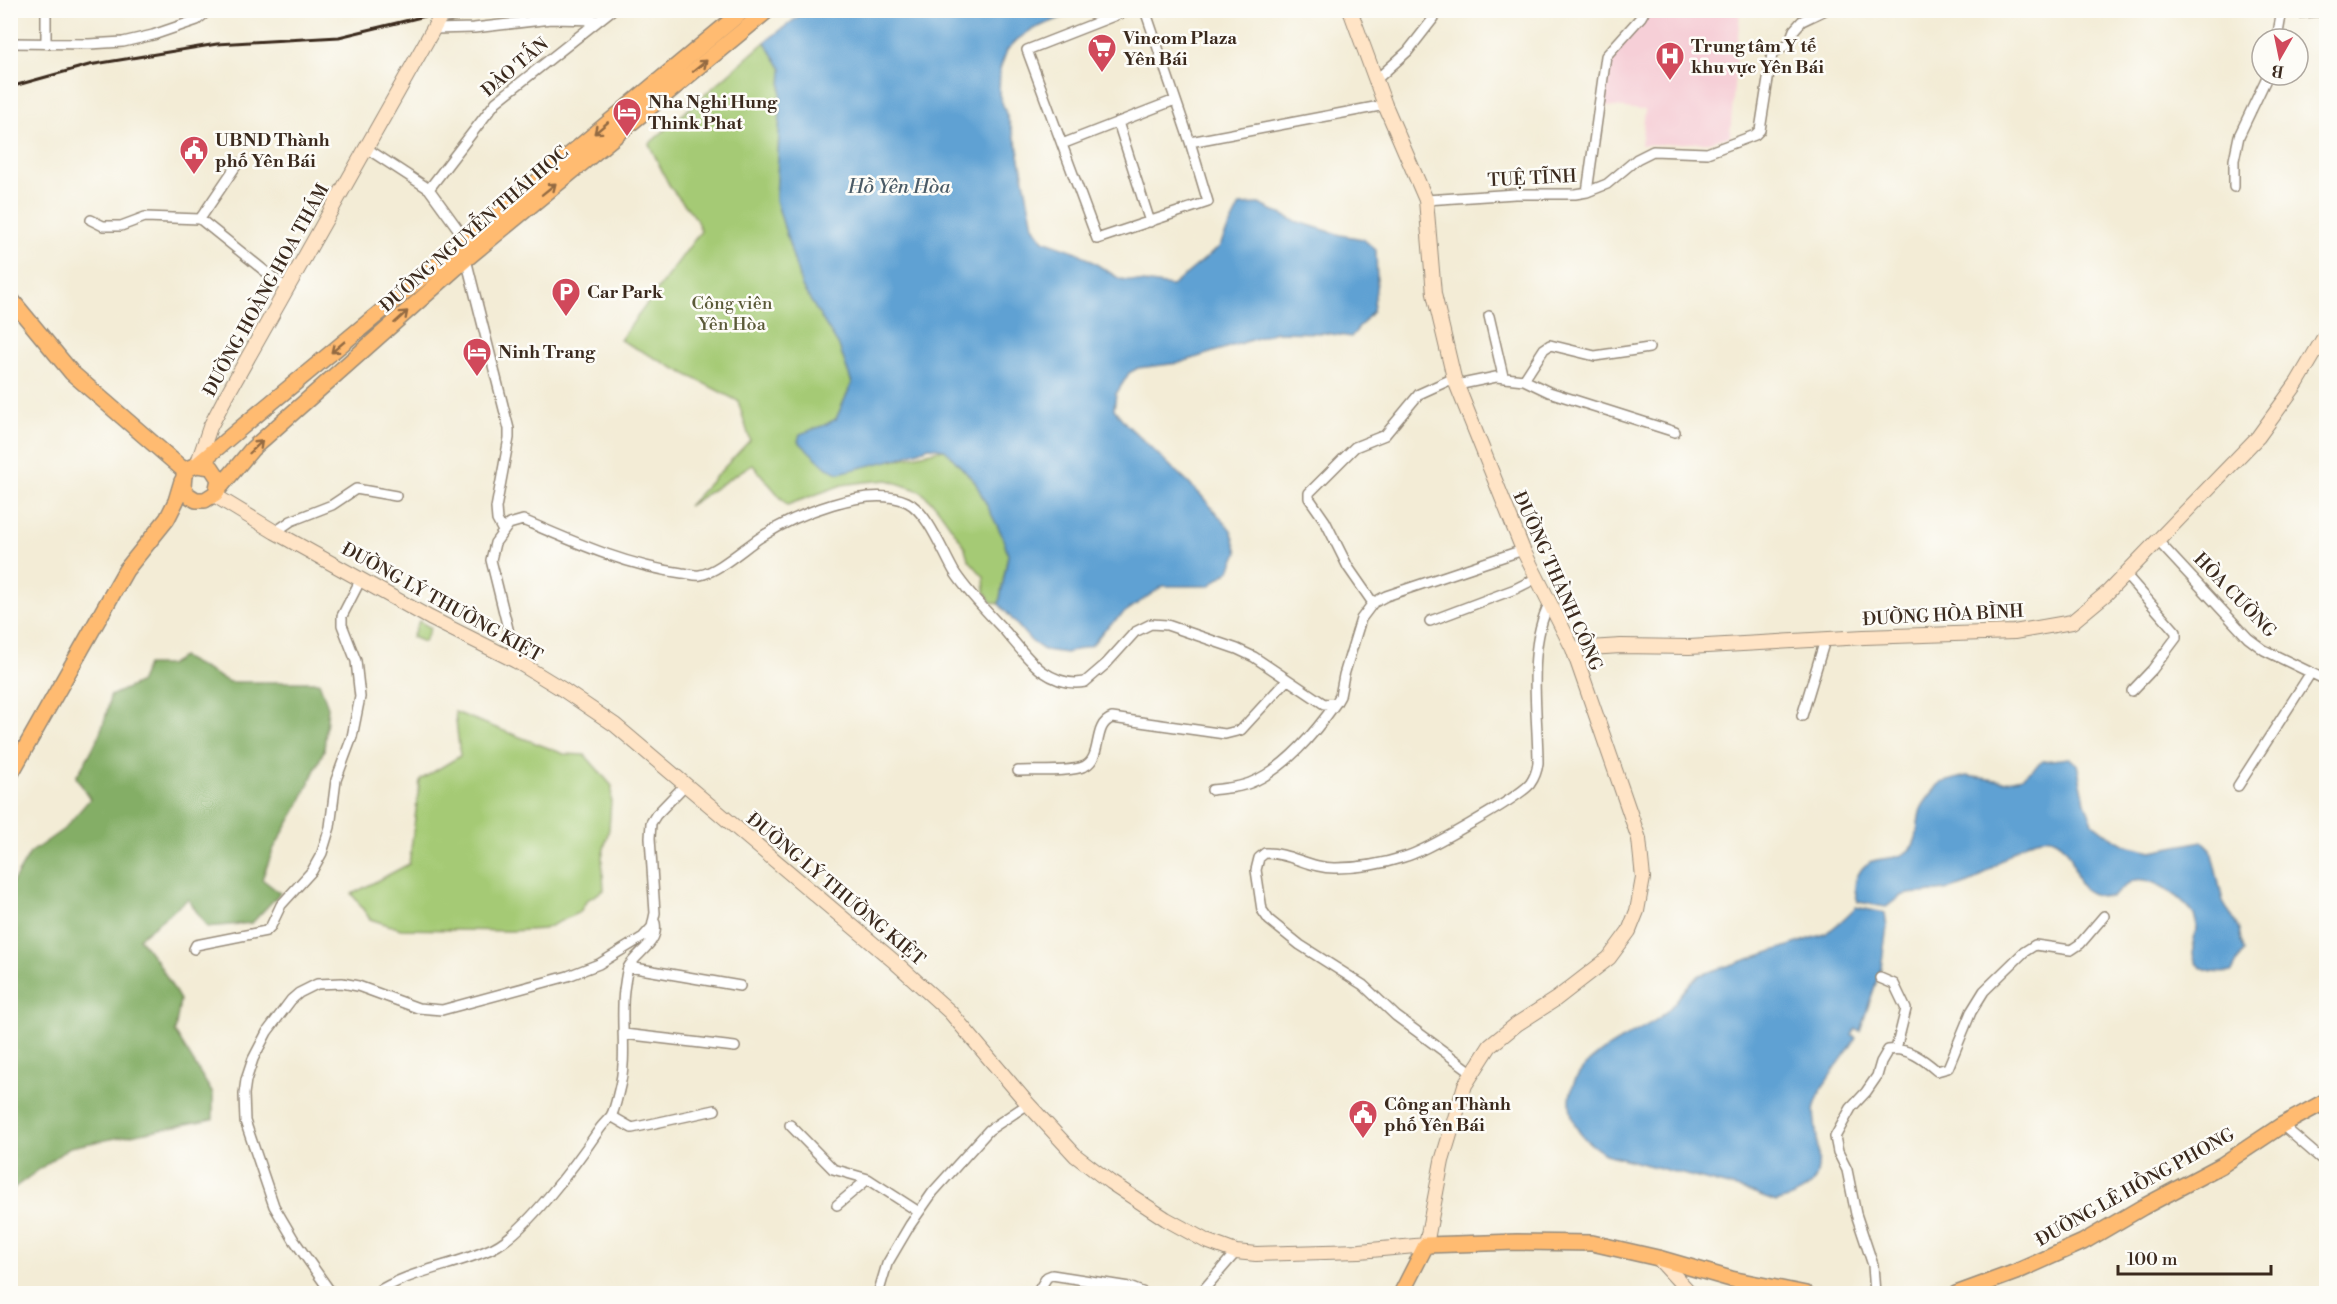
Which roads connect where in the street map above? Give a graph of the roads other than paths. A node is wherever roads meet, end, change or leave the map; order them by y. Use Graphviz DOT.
graph roads {
  1 [pos="46,10"];
  2 [pos="209,10"];
  3 [pos="469,10"];
  4 [pos="612,10"];
  5 [pos="744,10"];
  6 [pos="768,10"];
  7 [pos="1129,10"];
  8 [pos="1145,10"];
  9 [pos="1350,10"];
  10 [pos="1440,10"];
  11 [pos="1645,10"];
  12 [pos="1825,10"];
  13 [pos="2283,10"];
  14 [pos="2326,11"];
  15 [pos="439,20"];
  16 [pos="599,20"];
  17 [pos="2279,27"];
  18 [pos="46,42"];
  19 [pos="10,43"];
  20 [pos="1377,79"];
  21 [pos="2262,87"];
  22 [pos="1175,100"];
  23 [pos="1385,105"];
  24 [pos="1118,122"];
  25 [pos="1190,142"];
  26 [pos="1062,144"];
  27 [pos="366,148"];
  28 [pos="238,163"];
  29 [pos="2234,187"];
  30 [pos="429,189"];
  31 [pos="1587,192"];
  32 [pos="1426,200"];
  33 [pos="200,219"];
  34 [pos="90,220"];
  35 [pos="1150,222"];
  36 [pos="466,240"];
  37 [pos="466,259"];
  38 [pos="287,289"];
  39 [pos="10,298"];
  40 [pos="1489,316"];
  41 [pos="2324,344"];
  42 [pos="1649,348"];
  43 [pos="1503,376"];
  44 [pos="1524,380"];
  45 [pos="1455,382"];
  46 [pos="1676,432"];
  47 [pos="189,471"];
  48 [pos="212,495"];
  49 [pos="396,496"];
  50 [pos="167,519"];
  51 [pos="503,531"];
  52 [pos="275,532"];
  53 [pos="2157,540"];
  54 [pos="1522,550"];
  55 [pos="2125,574"];
  56 [pos="1537,578"];
  57 [pos="361,579"];
  58 [pos="1550,602"];
  59 [pos="1373,603"];
  60 [pos="1430,621"];
  61 [pos="1825,640"];
  62 [pos="1573,649"];
  63 [pos="516,662"];
  64 [pos="2310,674"];
  65 [pos="1287,680"];
  66 [pos="2326,680"];
  67 [pos="2132,691"];
  68 [pos="1336,703"];
  69 [pos="1802,716"];
  70 [pos="1018,771"];
  71 [pos="10,775"];
  72 [pos="686,784"];
  73 [pos="2238,786"];
  74 [pos="1212,789"];
  75 [pos="2104,916"];
  76 [pos="654,920"];
  77 [pos="194,949"];
  78 [pos="629,967"];
  79 [pos="1880,978"];
  80 [pos="740,986"];
  81 [pos="624,1034"];
  82 [pos="735,1047"];
  83 [pos="1896,1049"];
  84 [pos="1473,1073"];
  85 [pos="2326,1101"];
  86 [pos="1028,1104"];
  87 [pos="715,1110"];
  88 [pos="611,1116"];
  89 [pos="790,1125"];
  90 [pos="2282,1125"];
  91 [pos="2326,1163"];
  92 [pos="868,1179"];
  93 [pos="837,1205"];
  94 [pos="919,1212"];
  95 [pos="1426,1245"];
  96 [pos="1236,1252"];
  97 [pos="1658,1258"];
  98 [pos="332,1293"];
  99 [pos="374,1293"];
  100 [pos="878,1293"];
  101 [pos="1037,1293"];
  102 [pos="1147,1293"];
  103 [pos="1200,1293"];
  104 [pos="1401,1293"];
  105 [pos="1691,1293"];
  106 [pos="1806,1293"];
  107 [pos="1875,1293"];
  108 [pos="1956,1293"];
  1 -- 18 [label="street"];
  2 -- 18 [label="street"];
  3 -- 15 [label="street"];
  4 -- 16 [label="street, ĐÀO TẤN"];
  5 -- 36 [label="main road, ĐƯỜNG NGUYỄN THÁI HỌC, one-way"];
  37 -- 6 [label="main road, ĐƯỜNG NGUYỄN THÁI HỌC, one-way"];
  7 -- 26 [label="street"];
  8 -- 22 [label="street"];
  9 -- 20 [label="main road, ĐƯỜNG THÀNH CÔNG"];
  10 -- 20 [label="street"];
  11 -- 31 [label="street"];
  12 -- 31 [label="street, TUỆ TĨNH"];
  13 -- 14 [label="street"];
  13 -- 17 [label="street"];
  15 -- 16 [label="street"];
  15 -- 27 [label="main road, ĐƯỜNG HOÀNG HOA THÁM"];
  16 -- 30 [label="street, ĐÀO TẤN"];
  18 -- 19 [label="street"];
  20 -- 23 [label="main road, ĐƯỜNG THÀNH CÔNG"];
  21 -- 29 [label="street"];
  22 -- 24 [label="street"];
  22 -- 25 [label="street"];
  23 -- 25 [label="street"];
  23 -- 32 [label="main road, ĐƯỜNG THÀNH CÔNG"];
  24 -- 26 [label="street"];
  24 -- 35 [label="street"];
  25 -- 35 [label="street"];
  26 -- 35 [label="street"];
  27 -- 30 [label="street"];
  27 -- 38 [label="main road, ĐƯỜNG HOÀNG HOA THÁM"];
  28 -- 33 [label="street"];
  30 -- 36 [label="street"];
  31 -- 32 [label="street, TUỆ TĨNH"];
  32 -- 45 [label="main road, ĐƯỜNG THÀNH CÔNG"];
  33 -- 34 [label="street"];
  33 -- 38 [label="street"];
  36 -- 47 [label="main road, ĐƯỜNG NGUYỄN THÁI HỌC, one-way"];
  48 -- 37 [label="main road, ĐƯỜNG NGUYỄN THÁI HỌC, one-way"];
  37 -- 51 [label="street"];
  38 -- 47 [label="main road, ĐƯỜNG HOÀNG HOA THÁM"];
  39 -- 47 [label="main road"];
  40 -- 43 [label="street"];
  41 -- 53 [label="main road, ĐƯỜNG HÒA BÌNH"];
  42 -- 44 [label="street"];
  43 -- 44 [label="street"];
  43 -- 45 [label="street"];
  44 -- 46 [label="street"];
  45 -- 54 [label="main road, ĐƯỜNG THÀNH CÔNG"];
  45 -- 59 [label="street"];
  47 -- 48 [label="main road"];
  47 -- 48 [label="main road"];
  47 -- 50 [label="main road"];
  48 -- 50 [label="main road"];
  48 -- 52 [label="main road, ĐƯỜNG LÝ THƯỜNG KIỆT"];
  49 -- 52 [label="street"];
  50 -- 71 [label="main road"];
  51 -- 63 [label="street"];
  51 -- 65 [label="street"];
  52 -- 57 [label="main road, ĐƯỜNG LÝ THƯỜNG KIỆT"];
  53 -- 55 [label="main road, ĐƯỜNG HÒA BÌNH"];
  53 -- 64 [label="street, HÒA CƯỜNG"];
  54 -- 56 [label="main road, ĐƯỜNG THÀNH CÔNG"];
  54 -- 59 [label="street"];
  55 -- 61 [label="main road, ĐƯỜNG HÒA BÌNH"];
  55 -- 67 [label="street"];
  56 -- 58 [label="main road, ĐƯỜNG THÀNH CÔNG"];
  56 -- 60 [label="street"];
  57 -- 63 [label="main road, ĐƯỜNG LÝ THƯỜNG KIỆT"];
  57 -- 77 [label="street"];
  58 -- 62 [label="main road, ĐƯỜNG THÀNH CÔNG"];
  58 -- 84 [label="street"];
  59 -- 68 [label="street"];
  61 -- 62 [label="main road, ĐƯỜNG HÒA BÌNH"];
  61 -- 69 [label="street"];
  62 -- 84 [label="main road, ĐƯỜNG THÀNH CÔNG"];
  63 -- 72 [label="main road, ĐƯỜNG LÝ THƯỜNG KIỆT"];
  64 -- 66 [label="street, HÒA CƯỜNG"];
  64 -- 73 [label="street"];
  65 -- 68 [label="street"];
  65 -- 70 [label="street"];
  68 -- 74 [label="street"];
  72 -- 76 [label="street"];
  72 -- 86 [label="main road, ĐƯỜNG LÝ THƯỜNG KIỆT"];
  75 -- 83 [label="street"];
  76 -- 78 [label="street"];
  76 -- 98 [label="street"];
  78 -- 80 [label="street"];
  78 -- 81 [label="street"];
  79 -- 83 [label="street"];
  81 -- 82 [label="street"];
  81 -- 88 [label="street"];
  83 -- 107 [label="street"];
  84 -- 95 [label="main road, ĐƯỜNG THÀNH CÔNG"];
  85 -- 90 [label="main road, ĐƯỜNG LÊ HỒNG PHONG"];
  86 -- 94 [label="street"];
  86 -- 96 [label="main road, ĐƯỜNG LÝ THƯỜNG KIỆT"];
  87 -- 88 [label="street"];
  88 -- 99 [label="street"];
  89 -- 92 [label="street"];
  90 -- 91 [label="street"];
  90 -- 108 [label="main road, ĐƯỜNG LÊ HỒNG PHONG"];
  92 -- 93 [label="street"];
  92 -- 94 [label="street"];
  94 -- 100 [label="street"];
  95 -- 96 [label="main road, ĐƯỜNG LÝ THƯỜNG KIỆT"];
  95 -- 97 [label="main road"];
  95 -- 104 [label="main road"];
  96 -- 103 [label="street"];
  97 -- 105 [label="main road"];
  97 -- 106 [label="main road"];
  101 -- 102 [label="street"];
}
